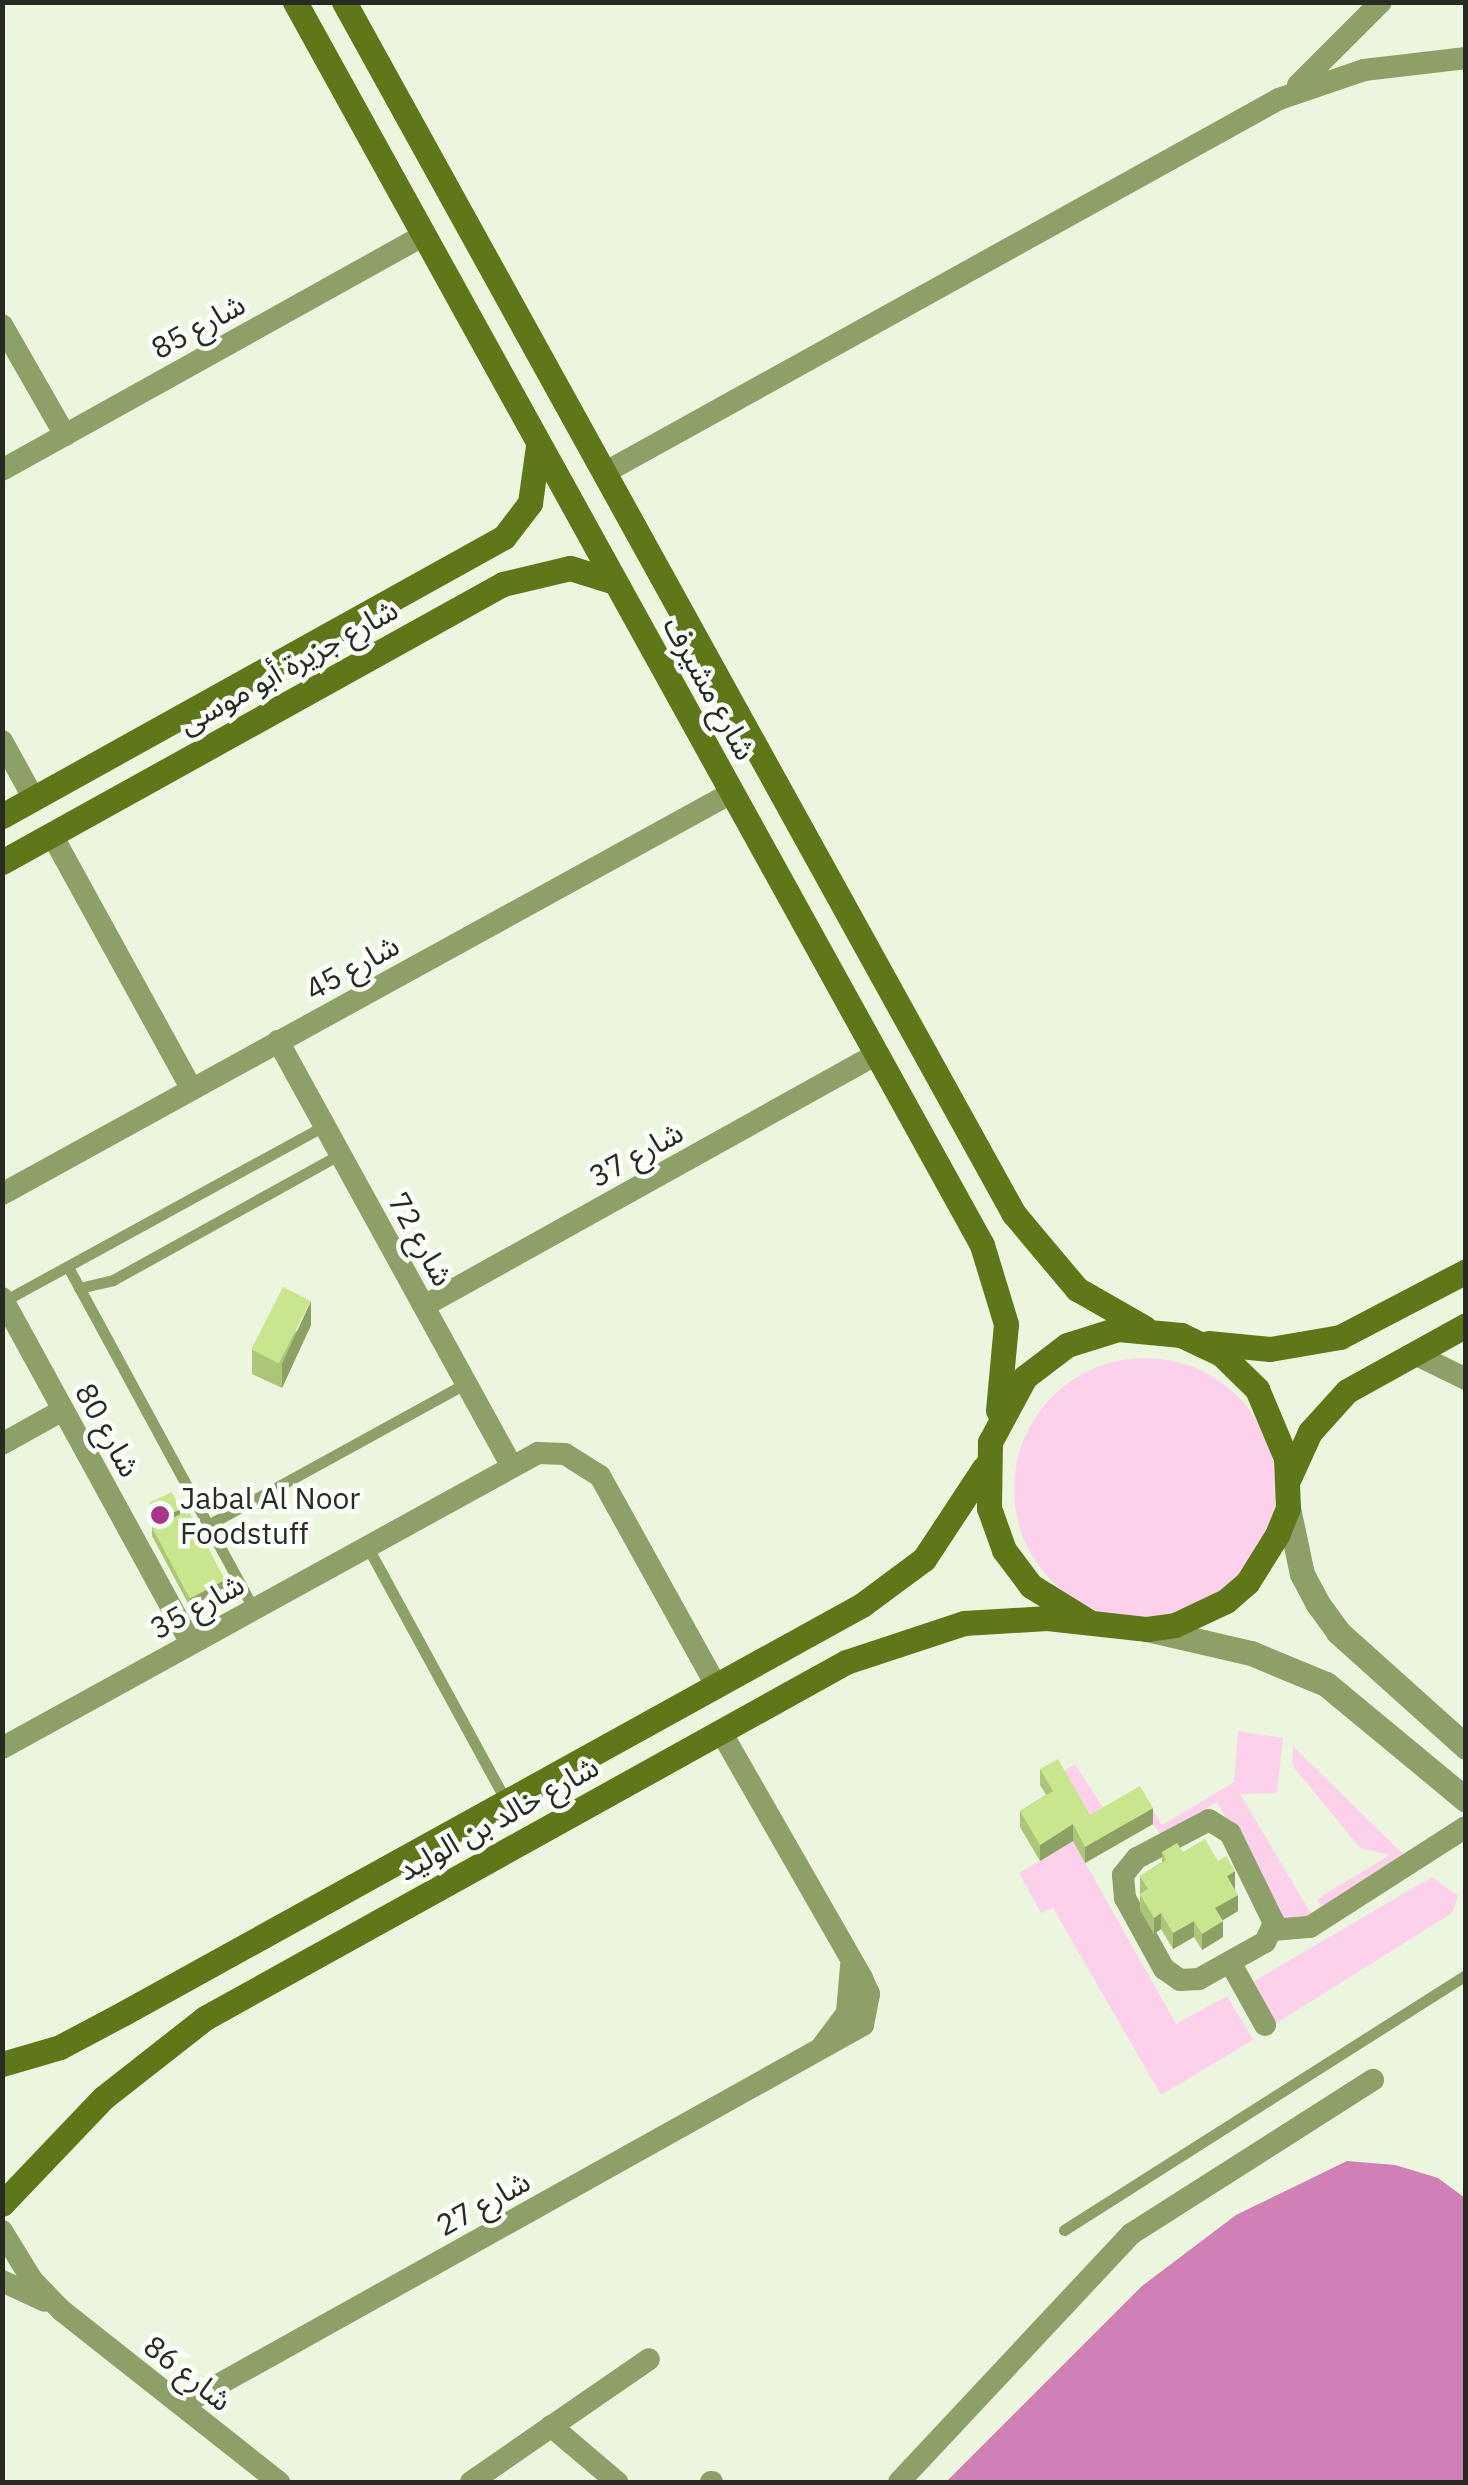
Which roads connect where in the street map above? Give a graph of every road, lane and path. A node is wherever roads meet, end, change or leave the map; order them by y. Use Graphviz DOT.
graph roads {
  1 [pos="295,2"];
  2 [pos="344,2"];
  3 [pos="1381,2"];
  4 [pos="1466,58"];
  5 [pos="1280,99"];
  6 [pos="450,192"];
  7 [pos="417,223"];
  8 [pos="2,325"];
  9 [pos="64,435"];
  10 [pos="537,440"];
  11 [pos="2,470"];
  12 [pos="604,473"];
  13 [pos="615,582"];
  14 [pos="304,650"];
  15 [pos="323,684"];
  16 [pos="2,741"];
  17 [pos="731,794"];
  18 [pos="34,799"];
  19 [pos="2,816"];
  20 [pos="52,835"];
  21 [pos="2,862"];
  22 [pos="278,1041"];
  23 [pos="876,1054"];
  24 [pos="190,1088"];
  25 [pos="325,1126"];
  26 [pos="340,1154"];
  27 [pos="2,1194"];
  28 [pos="68,1267"];
  29 [pos="1466,1271"];
  30 [pos="79,1288"];
  31 [pos="3,1300"];
  32 [pos="424,1306"];
  33 [pos="1466,1325"];
  34 [pos="1144,1328"];
  35 [pos="1199,1342"];
  36 [pos="1415,1354"];
  37 [pos="1466,1380"];
  38 [pos="466,1383"];
  39 [pos="63,1410"];
  40 [pos="997,1421"];
  41 [pos="2,1444"];
  42 [pos="518,1461"];
  43 [pos="986,1463"];
  44 [pos="1288,1496"];
  45 [pos="208,1525"];
  46 [pos="368,1546"];
  47 [pos="254,1609"];
  48 [pos="1088,1621"];
  49 [pos="1147,1629"];
  50 [pos="191,1643"];
  51 [pos="716,1685"];
  52 [pos="721,1732"];
  53 [pos="1466,1747"];
  54 [pos="2,1748"];
  55 [pos="1466,1800"];
  56 [pos="506,1801"];
  57 [pos="1466,1827"];
  58 [pos="1273,1930"];
  59 [pos="1230,1962"];
  60 [pos="1466,1975"];
  61 [pos="1265,2025"];
  62 [pos="2,2064"];
  63 [pos="1373,2080"];
  64 [pos="2,2204"];
  65 [pos="1064,2230"];
  66 [pos="2,2231"];
  67 [pos="2,2281"];
  68 [pos="61,2310"];
  69 [pos="649,2359"];
  70 [pos="182,2406"];
  71 [pos="551,2426"];
  72 [pos="279,2482"];
  73 [pos="472,2482"];
  74 [pos="617,2482"];
  75 [pos="899,2482"];
  1 -- 7 [label="main road, شارع مشيرف"];
  2 -- 6 [label="main road, شارع مشيرف"];
  3 -- 5 [label="street"];
  4 -- 5 [label="street"];
  5 -- 12 [label="street"];
  6 -- 7 [label="main road"];
  6 -- 12 [label="main road, شارع مشيرف"];
  7 -- 9 [label="street, شارع 85"];
  7 -- 10 [label="main road, شارع مشيرف"];
  8 -- 9 [label="street"];
  9 -- 11 [label="street, شارع 85"];
  10 -- 13 [label="main road, شارع مشيرف"];
  10 -- 14 [label="main road, شارع جزيرة أبو موسى"];
  12 -- 34 [label="main road, شارع مشيرف"];
  13 -- 15 [label="main road, شارع جزيرة أبو موسى"];
  13 -- 17 [label="main road, شارع مشيرف"];
  14 -- 15 [label="main road"];
  14 -- 18 [label="main road, شارع جزيرة أبو موسى"];
  15 -- 20 [label="main road, شارع جزيرة أبو موسى"];
  16 -- 18 [label="street"];
  17 -- 22 [label="street, شارع 45"];
  17 -- 23 [label="main road, شارع مشيرف"];
  18 -- 19 [label="main road, شارع جزيرة أبو موسى"];
  20 -- 21 [label="main road, شارع جزيرة أبو موسى"];
  20 -- 24 [label="street"];
  22 -- 24 [label="street, شارع 45"];
  22 -- 25 [label="street, شارع 72"];
  23 -- 32 [label="street, شارع 37"];
  23 -- 40 [label="main road, شارع مشيرف"];
  24 -- 27 [label="street, شارع 45"];
  25 -- 26 [label="street, شارع 72"];
  25 -- 28 [label="lane"];
  26 -- 30 [label="lane"];
  26 -- 32 [label="street, شارع 72"];
  28 -- 30 [label="lane"];
  28 -- 31 [label="lane"];
  29 -- 35 [label="main road"];
  30 -- 45 [label="lane"];
  31 -- 39 [label="street, شارع 80"];
  32 -- 38 [label="street, شارع 72"];
  33 -- 36 [label="main road"];
  34 -- 35 [label="main road"];
  34 -- 40 [label="main road"];
  35 -- 44 [label="main road"];
  36 -- 37 [label="street"];
  36 -- 44 [label="main road"];
  38 -- 42 [label="street, شارع 72"];
  38 -- 45 [label="lane"];
  39 -- 41 [label="street"];
  39 -- 50 [label="street, شارع 80"];
  40 -- 43 [label="main road"];
  42 -- 46 [label="street, شارع 35"];
  42 -- 51 [label="street"];
  43 -- 48 [label="main road"];
  43 -- 51 [label="main road, شارع خالد بن الوليد"];
  44 -- 49 [label="main road"];
  44 -- 53 [label="street"];
  45 -- 47 [label="lane"];
  46 -- 47 [label="street, شارع 35"];
  46 -- 56 [label="lane"];
  47 -- 50 [label="street, شارع 35"];
  48 -- 49 [label="main road"];
  48 -- 52 [label="main road, شارع خالد بن الوليد"];
  49 -- 55 [label="street"];
  50 -- 54 [label="street, شارع 35"];
  51 -- 56 [label="main road, شارع خالد بن الوليد"];
  52 -- 64 [label="main road, شارع خالد بن الوليد"];
  52 -- 70 [label="street, شارع 27"];
  56 -- 62 [label="main road, شارع خالد بن الوليد"];
  57 -- 58 [label="street"];
  58 -- 59 [label="street"];
  58 -- 59 [label="street"];
  59 -- 61 [label="street"];
  60 -- 65 [label="lane"];
  63 -- 75 [label="street"];
  66 -- 68 [label="street, شارع 86"];
  67 -- 68 [label="street, شارع 86"];
  68 -- 70 [label="street, شارع 86"];
  69 -- 71 [label="street"];
  70 -- 72 [label="street, شارع 86"];
  71 -- 73 [label="street"];
  71 -- 74 [label="street"];
}
